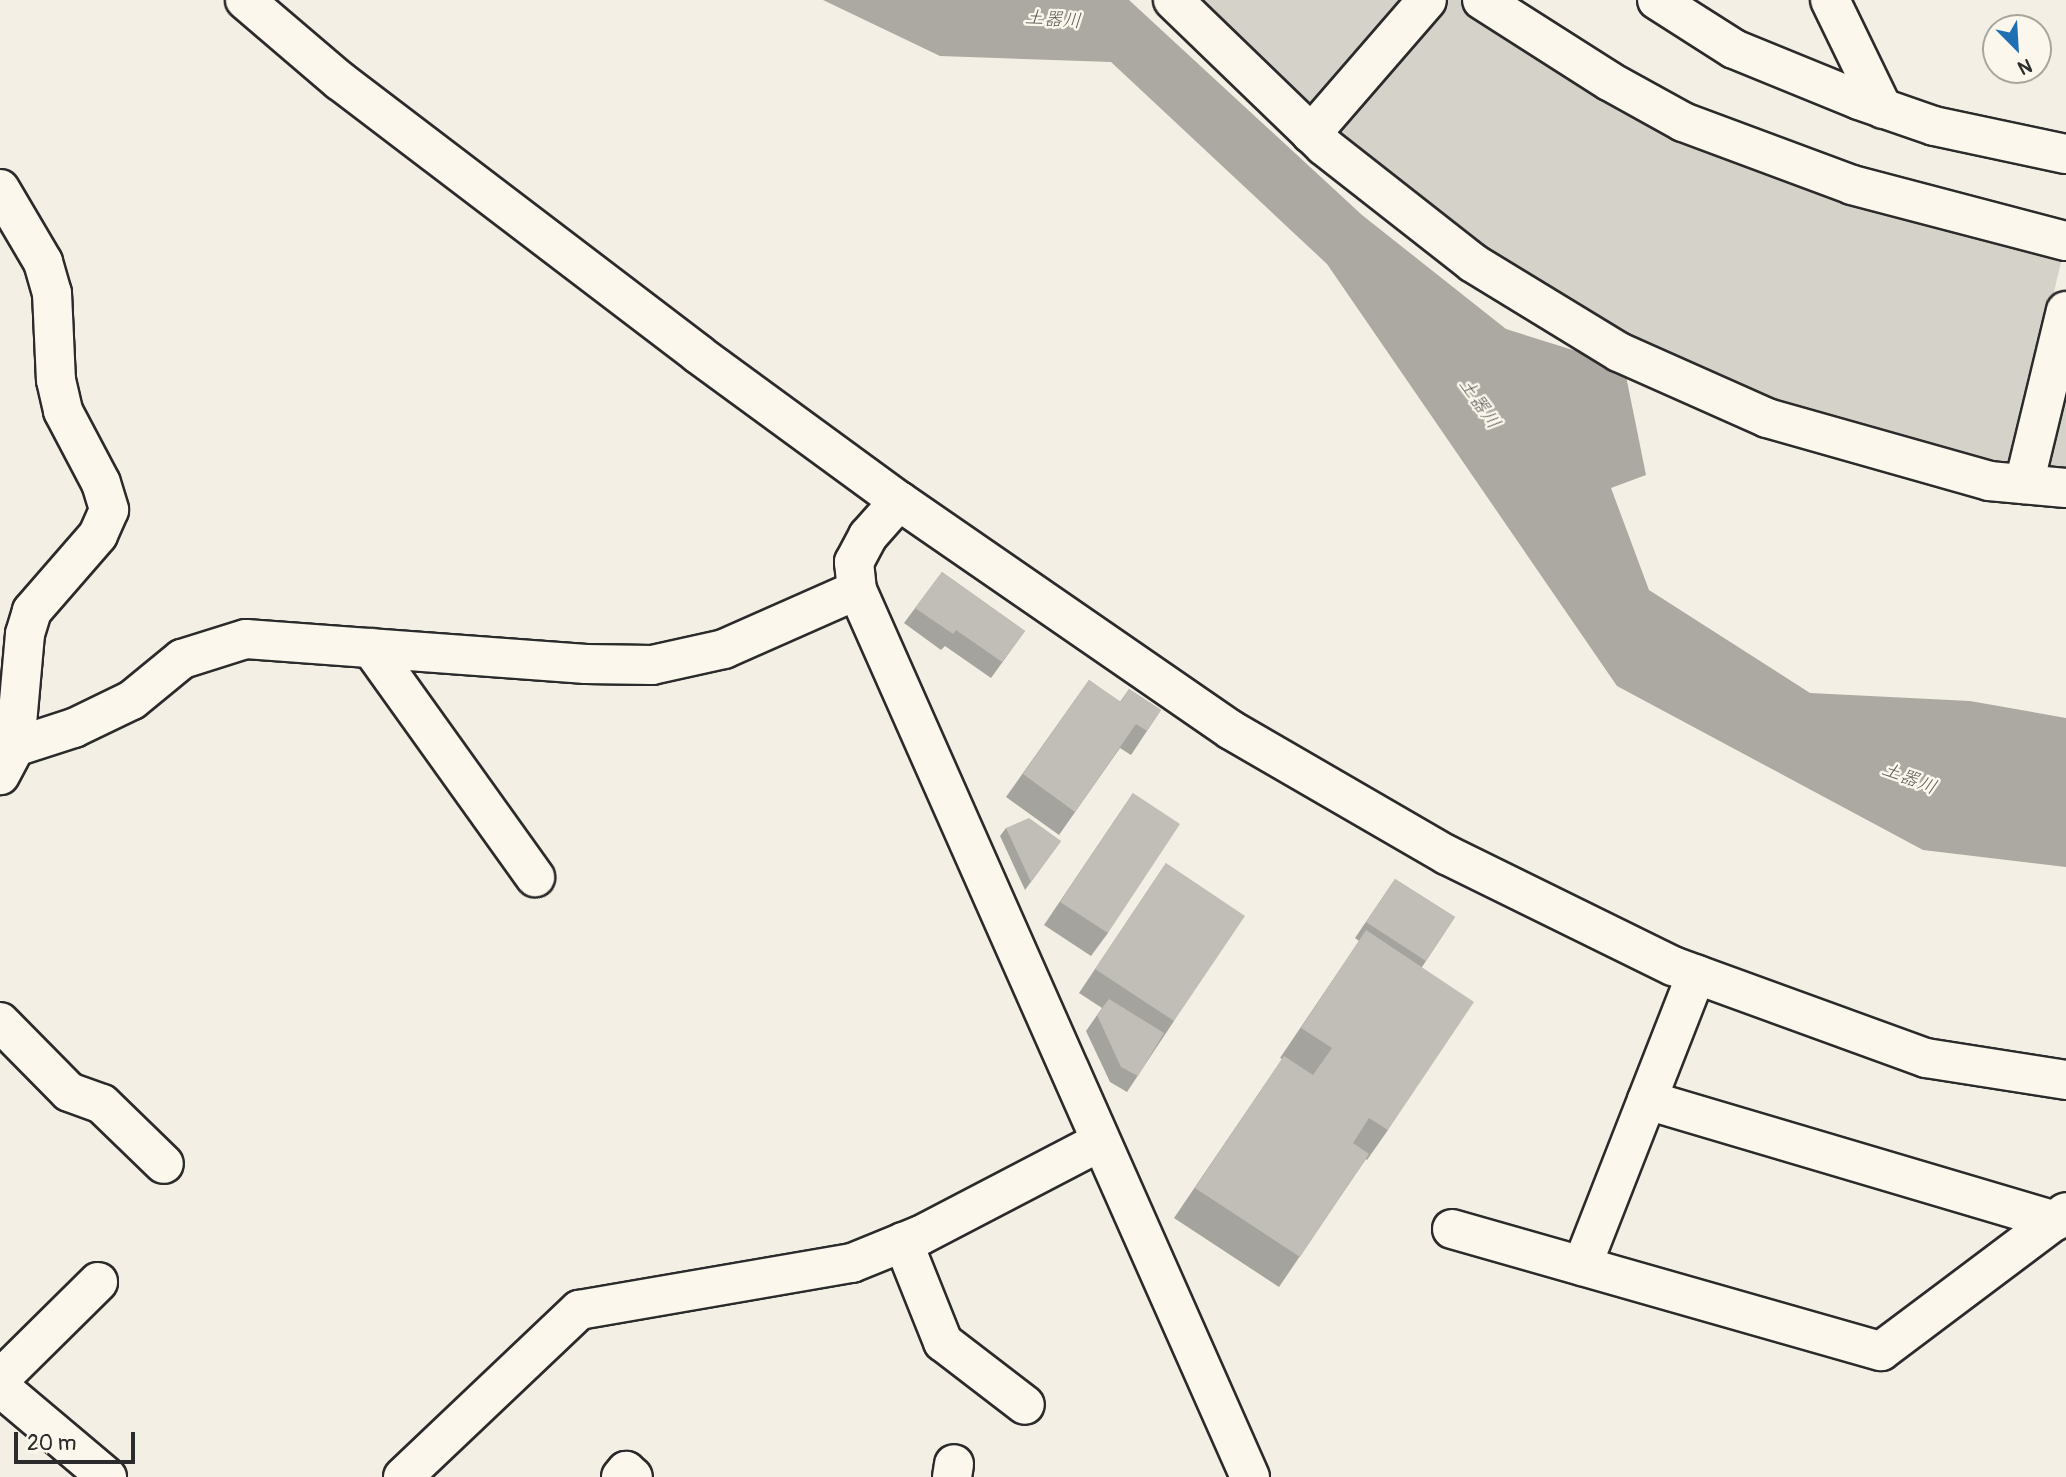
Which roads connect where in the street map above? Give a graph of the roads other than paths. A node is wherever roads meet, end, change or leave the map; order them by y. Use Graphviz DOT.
graph roads {
  1 [pos="244,0"];
  2 [pos="1174,0"];
  3 [pos="1427,0"];
  4 [pos="1482,0"];
  5 [pos="1657,0"];
  6 [pos="1830,0"];
  7 [pos="1883,109"];
  8 [pos="1311,134"];
  9 [pos="2066,154"];
  10 [pos="0,189"];
  11 [pos="2066,241"];
  12 [pos="2066,311"];
  13 [pos="2024,484"];
  14 [pos="2066,488"];
  15 [pos="899,501"];
  16 [pos="857,590"];
  17 [pos="370,648"];
  18 [pos="7,761"];
  19 [pos="535,877"];
  20 [pos="1696,975"];
  21 [pos="0,1022"];
  22 [pos="2066,1080"];
  23 [pos="1647,1100"];
  24 [pos="1100,1142"];
  25 [pos="164,1164"];
  26 [pos="2060,1217"];
  27 [pos="1452,1229"];
  28 [pos="903,1242"];
  29 [pos="1582,1266"];
  30 [pos="98,1282"];
  31 [pos="0,1379"];
  32 [pos="0,1387"];
  33 [pos="1026,1405"];
  34 [pos="107,1477"];
  35 [pos="403,1477"];
  36 [pos="621,1477"];
  37 [pos="633,1477"];
  38 [pos="1250,1477"];
  1 -- 15 [label="street"];
  2 -- 8 [label="street"];
  3 -- 8 [label="street"];
  4 -- 11 [label="street"];
  5 -- 7 [label="street"];
  6 -- 7 [label="street"];
  7 -- 9 [label="street"];
  8 -- 13 [label="street"];
  10 -- 18 [label="street"];
  12 -- 13 [label="street"];
  13 -- 14 [label="street"];
  15 -- 16 [label="street"];
  15 -- 20 [label="street"];
  16 -- 17 [label="street"];
  16 -- 24 [label="street"];
  17 -- 18 [label="street"];
  17 -- 19 [label="street"];
  20 -- 22 [label="street"];
  20 -- 23 [label="street"];
  21 -- 25 [label="street"];
  23 -- 26 [label="street"];
  23 -- 29 [label="street"];
  24 -- 28 [label="street"];
  24 -- 38 [label="street"];
  26 -- 29 [label="street"];
  27 -- 29 [label="street"];
  28 -- 33 [label="street"];
  28 -- 35 [label="street"];
  30 -- 31 [label="street"];
  32 -- 34 [label="street"];
  36 -- 37 [label="street"];
}
